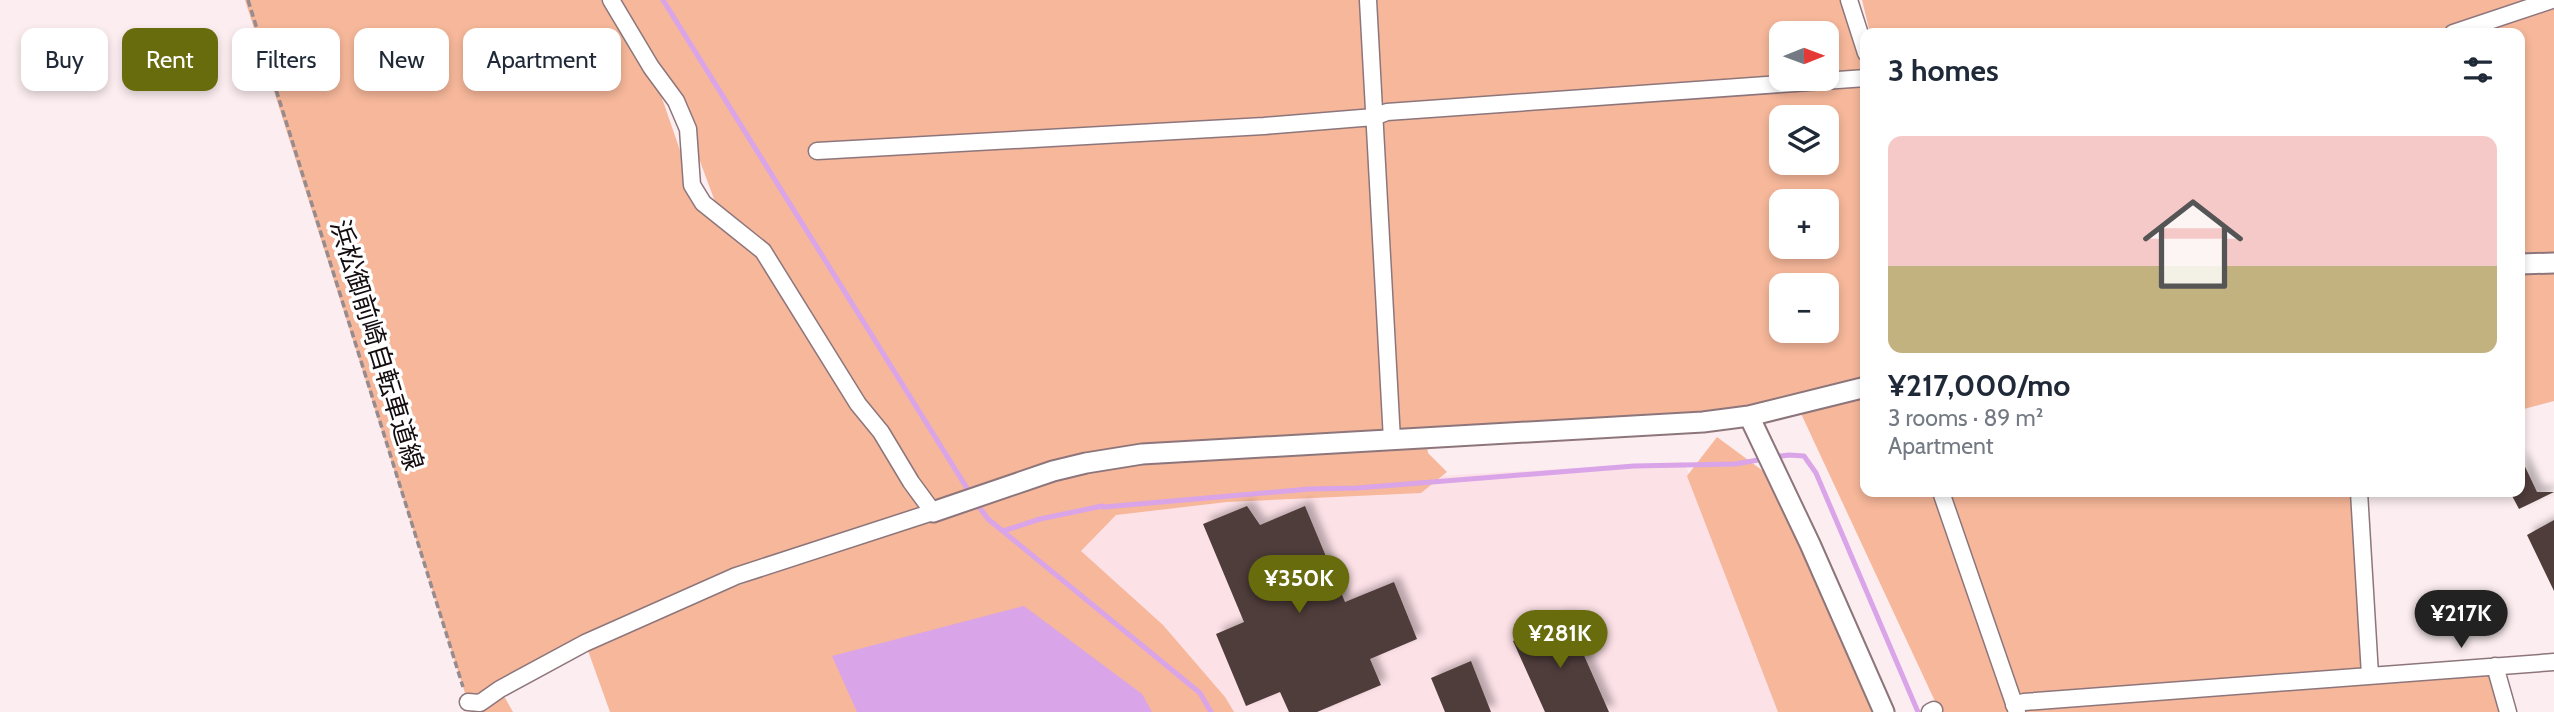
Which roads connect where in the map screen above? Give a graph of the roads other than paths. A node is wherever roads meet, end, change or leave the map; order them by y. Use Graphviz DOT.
graph roads {
  1 [pos="611,0"];
  2 [pos="1368,0"];
  3 [pos="1849,0"];
  4 [pos="2552,0"];
  5 [pos="2468,28"];
  6 [pos="1860,34"];
  7 [pos="1860,78"];
  8 [pos="1374,117"];
  9 [pos="817,151"];
  10 [pos="2554,262"];
  11 [pos="2525,264"];
  12 [pos="1860,388"];
  13 [pos="1749,416"];
  14 [pos="1392,440"];
  15 [pos="1943,497"];
  16 [pos="2359,497"];
  17 [pos="933,512"];
  18 [pos="2554,662"];
  19 [pos="2495,666"];
  20 [pos="2370,675"];
  21 [pos="468,702"];
  22 [pos="2015,709"];
  23 [pos="1884,712"];
  24 [pos="2508,712"];
  1 -- 17 [label="street"];
  2 -- 8 [label="street"];
  3 -- 6 [label="street"];
  4 -- 5 [label="street"];
  7 -- 8 [label="street"];
  8 -- 9 [label="street"];
  8 -- 14 [label="street"];
  10 -- 11 [label="street"];
  12 -- 13 [label="street"];
  13 -- 14 [label="street"];
  13 -- 23 [label="street"];
  14 -- 17 [label="street"];
  15 -- 22 [label="street"];
  16 -- 20 [label="street"];
  17 -- 21 [label="street"];
  18 -- 19 [label="street"];
  19 -- 20 [label="street"];
  19 -- 24 [label="street"];
  20 -- 22 [label="street"];
}
